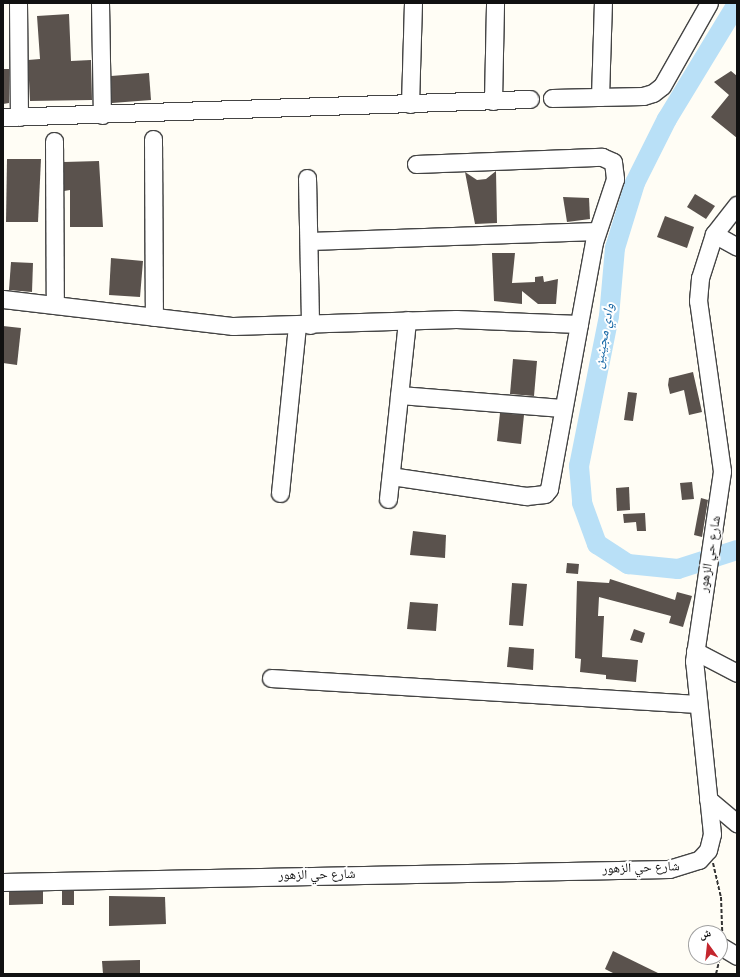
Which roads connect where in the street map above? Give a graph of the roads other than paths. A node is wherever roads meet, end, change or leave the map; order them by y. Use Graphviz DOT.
graph roads {
  1 [pos="18,3"];
  2 [pos="100,3"];
  3 [pos="413,3"];
  4 [pos="495,3"];
  5 [pos="603,3"];
  6 [pos="709,3"];
  7 [pos="600,97"];
  8 [pos="552,98"];
  9 [pos="530,99"];
  10 [pos="493,101"];
  11 [pos="410,104"];
  12 [pos="102,115"];
  13 [pos="11,117"];
  14 [pos="153,139"];
  15 [pos="54,141"];
  16 [pos="416,164"];
  17 [pos="307,178"];
  18 [pos="737,205"];
  19 [pos="597,231"];
  20 [pos="714,234"];
  21 [pos="309,241"];
  22 [pos="737,247"];
  23 [pos="3,299"];
  24 [pos="55,305"];
  25 [pos="154,318"];
  26 [pos="408,320"];
  27 [pos="579,324"];
  28 [pos="304,326"];
  29 [pos="400,395"];
  30 [pos="562,408"];
  31 [pos="391,476"];
  32 [pos="280,493"];
  33 [pos="388,499"];
  34 [pos="695,651"];
  35 [pos="737,673"];
  36 [pos="271,678"];
  37 [pos="697,704"];
  38 [pos="708,799"];
  39 [pos="737,823"];
  40 [pos="3,882"];
  1 -- 13 [label="street"];
  2 -- 12 [label="street"];
  3 -- 11 [label="street"];
  4 -- 10 [label="street"];
  5 -- 7 [label="street"];
  6 -- 7 [label="street"];
  7 -- 8 [label="street"];
  9 -- 10 [label="street"];
  10 -- 11 [label="street"];
  11 -- 12 [label="street"];
  12 -- 13 [label="street"];
  14 -- 25 [label="street"];
  15 -- 24 [label="street"];
  16 -- 19 [label="street"];
  17 -- 21 [label="street"];
  18 -- 20 [label="street, شارع حي الزهور"];
  19 -- 21 [label="street"];
  19 -- 27 [label="street"];
  20 -- 22 [label="street"];
  20 -- 34 [label="street, شارع حي الزهور"];
  21 -- 28 [label="street"];
  23 -- 24 [label="street"];
  24 -- 25 [label="street"];
  25 -- 28 [label="street"];
  26 -- 27 [label="street"];
  26 -- 28 [label="street"];
  26 -- 29 [label="street"];
  27 -- 30 [label="street"];
  28 -- 32 [label="street"];
  29 -- 30 [label="street"];
  29 -- 31 [label="street"];
  30 -- 31 [label="street"];
  31 -- 33 [label="street"];
  34 -- 35 [label="street"];
  34 -- 37 [label="street, شارع حي الزهور"];
  36 -- 37 [label="street"];
  37 -- 38 [label="street, شارع حي الزهور"];
  38 -- 39 [label="street"];
  38 -- 40 [label="street, شارع حي الزهور"];
}
